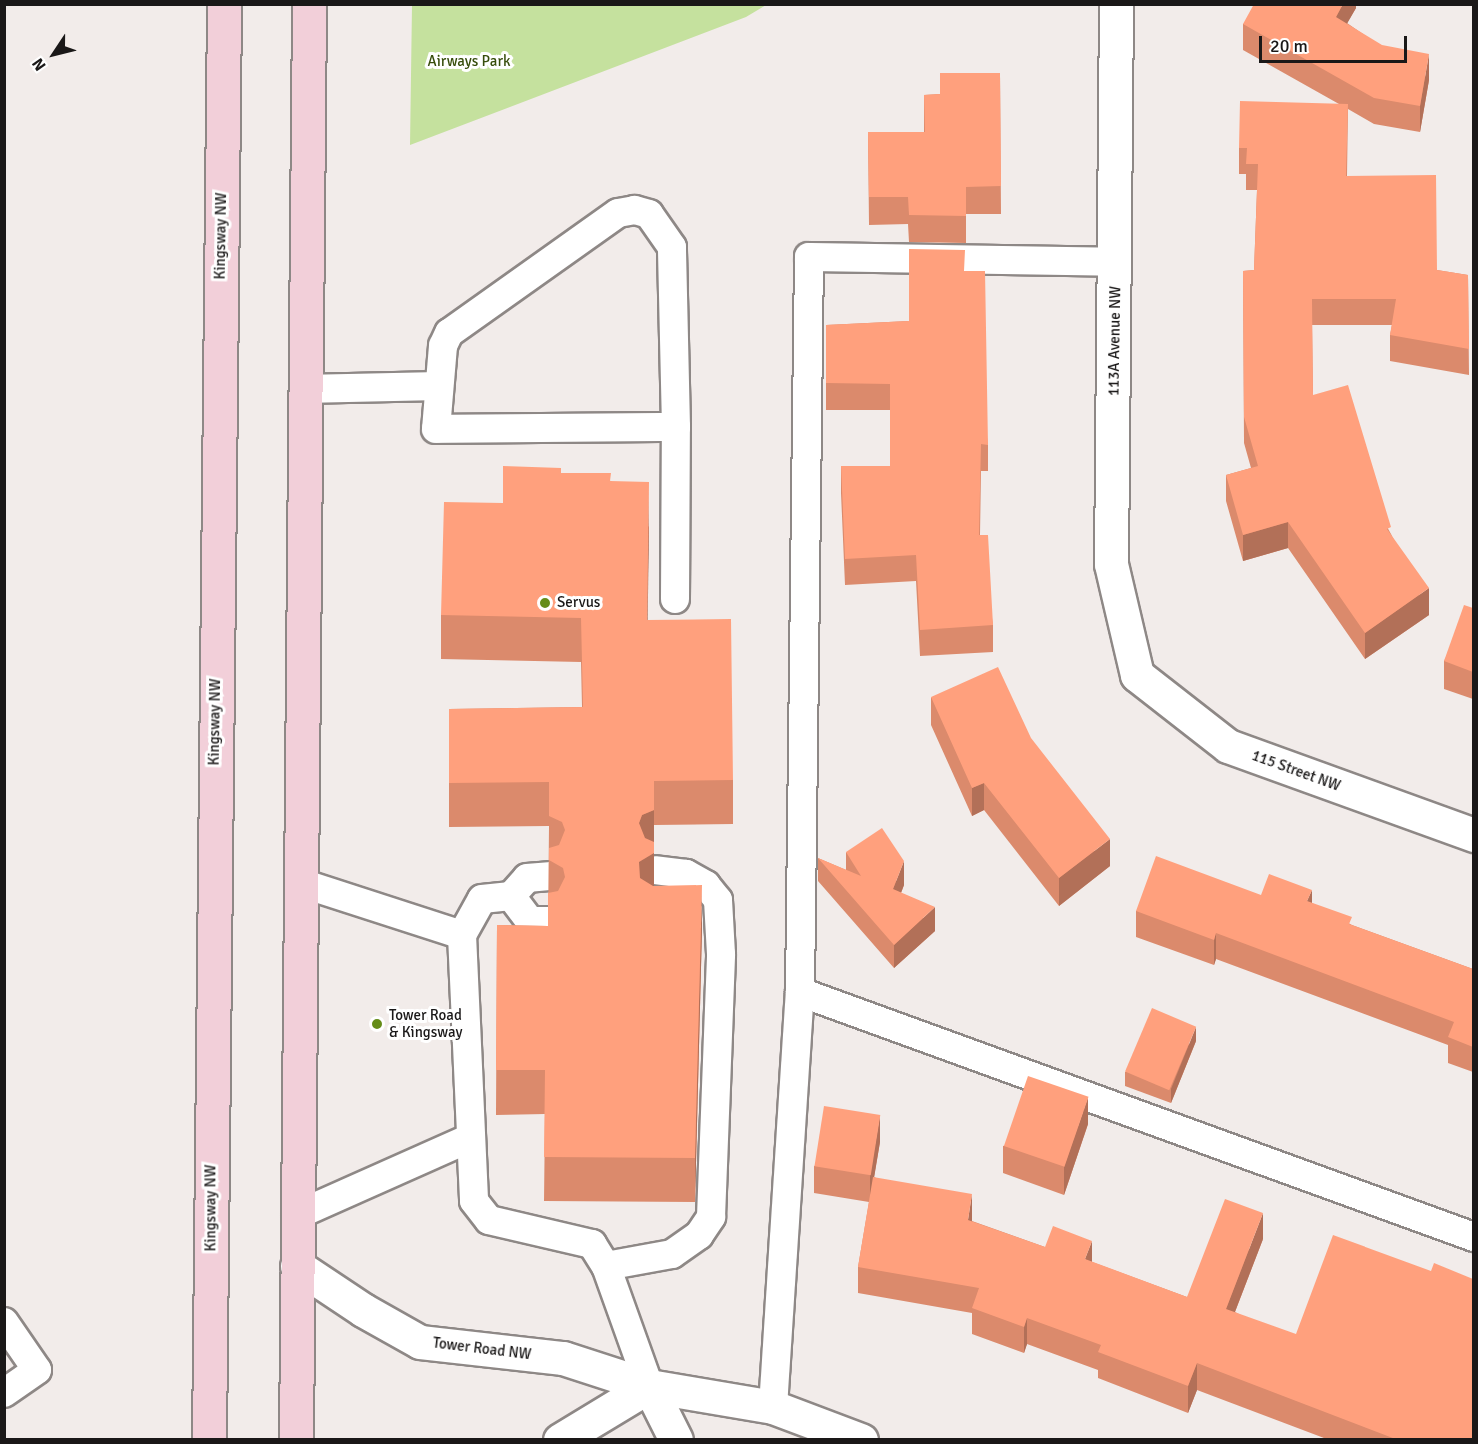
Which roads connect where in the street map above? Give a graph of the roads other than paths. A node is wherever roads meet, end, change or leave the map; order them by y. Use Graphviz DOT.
graph roads {
  1 [pos="224,4"];
  2 [pos="309,4"];
  3 [pos="1116,4"];
  4 [pos="1116,262"];
  5 [pos="437,386"];
  6 [pos="305,389"];
  7 [pos="676,427"];
  8 [pos="675,598"];
  9 [pos="1137,675"];
  10 [pos="1473,835"];
  11 [pos="655,870"];
  12 [pos="549,876"];
  13 [pos="301,883"];
  14 [pos="706,885"];
  15 [pos="511,896"];
  16 [pos="687,907"];
  17 [pos="549,921"];
  18 [pos="462,934"];
  19 [pos="800,992"];
  20 [pos="470,1138"];
  21 [pos="297,1215"];
  22 [pos="1473,1237"];
  23 [pos="297,1266"];
  24 [pos="606,1266"];
  25 [pos="4,1322"];
  26 [pos="649,1386"];
  27 [pos="4,1393"];
  28 [pos="773,1407"];
  29 [pos="212,1437"];
  30 [pos="296,1440"];
  31 [pos="560,1440"];
  32 [pos="676,1440"];
  33 [pos="861,1440"];
  1 -- 29 [label="main road, Kingsway NW"];
  2 -- 6 [label="main road"];
  3 -- 4 [label="street, 113A Avenue NW"];
  4 -- 9 [label="street, 113A Avenue NW"];
  4 -- 19 [label="lane"];
  5 -- 6 [label="lane"];
  5 -- 7 [label="lane"];
  5 -- 7 [label="lane"];
  6 -- 13 [label="main road"];
  7 -- 8 [label="lane"];
  9 -- 10 [label="street, 115 Street NW"];
  11 -- 14 [label="lane"];
  12 -- 15 [label="lane"];
  13 -- 18 [label="lane"];
  13 -- 21 [label="main road"];
  14 -- 16 [label="lane"];
  14 -- 24 [label="lane"];
  15 -- 17 [label="lane"];
  15 -- 18 [label="lane"];
  18 -- 20 [label="lane"];
  19 -- 22 [label="lane"];
  19 -- 28 [label="lane"];
  20 -- 21 [label="lane"];
  20 -- 24 [label="lane"];
  21 -- 23 [label="main road"];
  23 -- 26 [label="street, Tower Road NW"];
  23 -- 30 [label="main road"];
  24 -- 26 [label="lane"];
  25 -- 27 [label="lane"];
  26 -- 28 [label="street, Tower Road NW"];
  26 -- 31 [label="street"];
  26 -- 32 [label="street"];
  28 -- 33 [label="street, Tower Road NW"];
}
